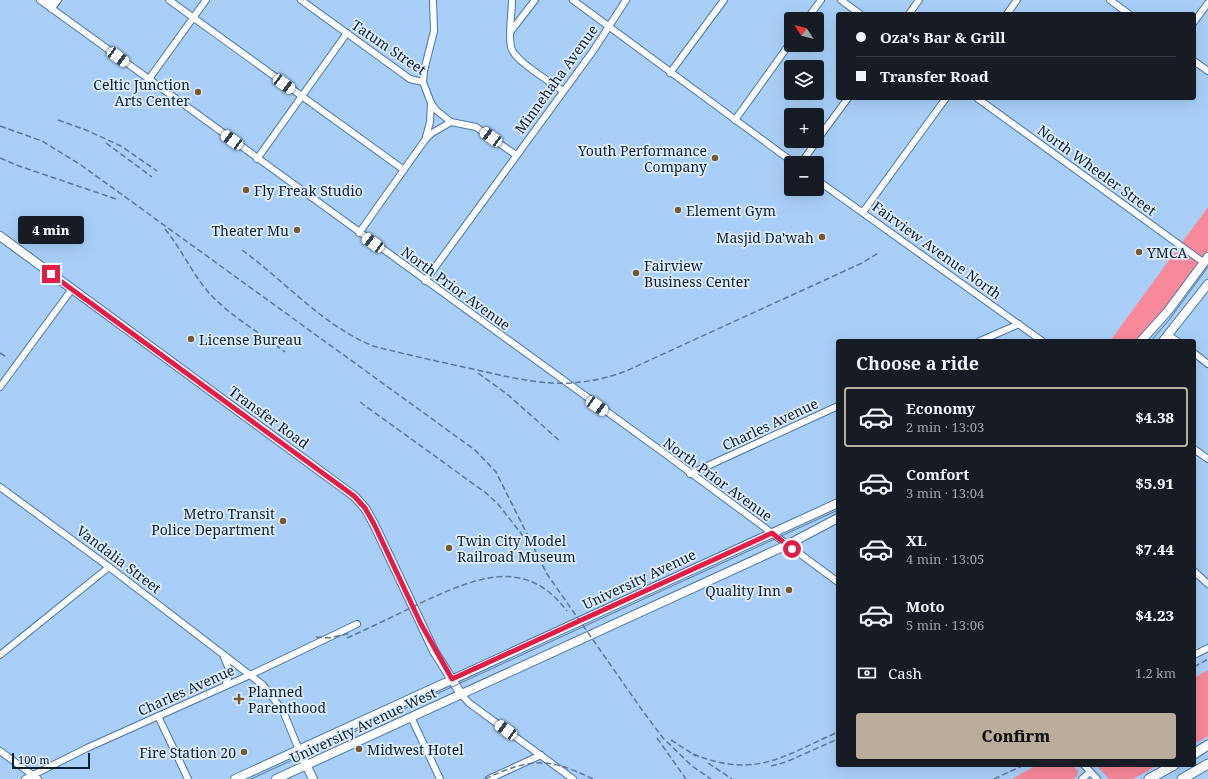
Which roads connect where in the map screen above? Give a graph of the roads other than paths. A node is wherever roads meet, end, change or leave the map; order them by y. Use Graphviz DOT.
graph roads {
  1 [pos="40,0"];
  2 [pos="58,0"];
  3 [pos="169,0"];
  4 [pos="206,0"];
  5 [pos="301,0"];
  6 [pos="433,0"];
  7 [pos="512,0"];
  8 [pos="535,0"];
  9 [pos="573,0"];
  10 [pos="626,0"];
  11 [pos="724,0"];
  12 [pos="821,0"];
  13 [pos="841,0"];
  14 [pos="919,0"];
  15 [pos="1017,0"];
  16 [pos="1112,1"];
  17 [pos="1208,3"];
  18 [pos="51,4"];
  19 [pos="812,12"];
  20 [pos="857,12"];
  21 [pos="910,12"];
  22 [pos="1008,12"];
  23 [pos="1126,12"];
  24 [pos="193,18"];
  25 [pos="1196,19"];
  26 [pos="608,27"];
  27 [pos="511,31"];
  28 [pos="347,33"];
  29 [pos="784,52"];
  30 [pos="1196,62"];
  31 [pos="1208,71"];
  32 [pos="670,73"];
  33 [pos="149,79"];
  34 [pos="423,82"];
  35 [pos="563,91"];
  36 [pos="302,96"];
  37 [pos="847,100"];
  38 [pos="945,100"];
  39 [pos="980,100"];
  40 [pos="431,103"];
  41 [pos="735,120"];
  42 [pos="451,122"];
  43 [pos="824,131"];
  44 [pos="425,140"];
  45 [pos="516,155"];
  46 [pos="784,156"];
  47 [pos="257,158"];
  48 [pos="404,170"];
  49 [pos="824,185"];
  50 [pos="863,212"];
  51 [pos="359,233"];
  52 [pos="0,236"];
  53 [pos="1206,259"];
  54 [pos="425,281"];
  55 [pos="1208,284"];
  56 [pos="72,289"];
  57 [pos="1019,324"];
  58 [pos="1166,338"];
  59 [pos="985,339"];
  60 [pos="1039,339"];
  61 [pos="1143,339"];
  62 [pos="1196,355"];
  63 [pos="1208,364"];
  64 [pos="0,387"];
  65 [pos="836,407"];
  66 [pos="1196,451"];
  67 [pos="1208,460"];
  68 [pos="690,474"];
  69 [pos="0,487"];
  70 [pos="836,504"];
  71 [pos="836,519"];
  72 [pos="772,533"];
  73 [pos="786,544"];
  74 [pos="108,566"];
  75 [pos="1196,573"];
  76 [pos="836,581"];
  77 [pos="1208,584"];
  78 [pos="357,624"];
  79 [pos="1208,648"];
  80 [pos="0,654"];
  81 [pos="222,654"];
  82 [pos="1196,654"];
  83 [pos="250,675"];
  84 [pos="452,679"];
  85 [pos="225,686"];
  86 [pos="461,694"];
  87 [pos="158,716"];
  88 [pos="411,717"];
  89 [pos="1208,745"];
  90 [pos="299,750"];
  91 [pos="0,751"];
  92 [pos="1196,753"];
  93 [pos="541,755"];
  94 [pos="1208,764"];
  95 [pos="306,765"];
  96 [pos="1086,767"];
  97 [pos="1170,767"];
  98 [pos="1090,772"];
  99 [pos="35,777"];
  100 [pos="1097,778"];
  101 [pos="25,779"];
  102 [pos="188,779"];
  103 [pos="235,779"];
  104 [pos="276,779"];
  105 [pos="313,779"];
  106 [pos="440,779"];
  107 [pos="489,779"];
  108 [pos="573,779"];
  109 [pos="1082,779"];
  110 [pos="1149,779"];
  111 [pos="1182,779"];
  1 -- 18 [label="street, North Prior Avenue"];
  2 -- 18 [label="street"];
  3 -- 24 [label="street"];
  4 -- 24 [label="street"];
  5 -- 28 [label="street, Tatum Street"];
  6 -- 34 [label="street"];
  7 -- 27 [label="street"];
  8 -- 27 [label="street"];
  9 -- 26 [label="street"];
  10 -- 26 [label="street, Minnehaha Avenue"];
  11 -- 32 [label="street"];
  12 -- 19 [label="street"];
  13 -- 20 [label="street"];
  14 -- 21 [label="street"];
  15 -- 22 [label="street"];
  16 -- 23 [label="street"];
  17 -- 25 [label="street"];
  18 -- 33 [label="street, North Prior Avenue"];
  24 -- 33 [label="street"];
  24 -- 36 [label="street"];
  26 -- 32 [label="street"];
  26 -- 35 [label="street, Minnehaha Avenue"];
  27 -- 35 [label="street"];
  28 -- 34 [label="street, Tatum Street"];
  28 -- 36 [label="street"];
  29 -- 41 [label="street"];
  30 -- 31 [label="street"];
  32 -- 41 [label="street"];
  33 -- 47 [label="street, North Prior Avenue"];
  34 -- 40 [label="street, Tatum Street"];
  35 -- 45 [label="street, Minnehaha Avenue"];
  36 -- 47 [label="street"];
  36 -- 48 [label="street"];
  37 -- 43 [label="street"];
  38 -- 50 [label="street"];
  39 -- 53 [label="street, North Wheeler Street"];
  40 -- 42 [label="street, Tatum Street"];
  40 -- 44 [label="street"];
  41 -- 46 [label="street"];
  42 -- 44 [label="street"];
  42 -- 45 [label="street, Tatum Street"];
  44 -- 48 [label="street"];
  45 -- 54 [label="street, Minnehaha Avenue"];
  47 -- 51 [label="street, North Prior Avenue"];
  48 -- 51 [label="street"];
  49 -- 50 [label="street, Fairview Avenue North"];
  50 -- 57 [label="street, Fairview Avenue North"];
  51 -- 54 [label="street, North Prior Avenue"];
  52 -- 56 [label="main road, Transfer Road"];
  53 -- 61 [label="main road"];
  54 -- 68 [label="street, North Prior Avenue"];
  55 -- 58 [label="main road"];
  56 -- 64 [label="street"];
  56 -- 84 [label="main road, Transfer Road"];
  57 -- 59 [label="street"];
  57 -- 60 [label="street, Fairview Avenue North"];
  62 -- 63 [label="street"];
  65 -- 68 [label="street, Charles Avenue"];
  66 -- 67 [label="street"];
  68 -- 72 [label="street, North Prior Avenue"];
  69 -- 74 [label="street, Vandalia Street"];
  70 -- 72 [label="main road, University Avenue"];
  71 -- 73 [label="main road"];
  72 -- 73 [label="street, North Prior Avenue"];
  72 -- 84 [label="main road, University Avenue"];
  73 -- 76 [label="street, North Prior Avenue"];
  73 -- 86 [label="main road"];
  74 -- 80 [label="street"];
  74 -- 81 [label="street, Vandalia Street"];
  75 -- 77 [label="street"];
  78 -- 83 [label="street, Charles Avenue"];
  79 -- 82 [label="street"];
  81 -- 83 [label="street, Vandalia Street"];
  81 -- 85 [label="street, Vandalia Street"];
  83 -- 85 [label="street, Charles Avenue"];
  83 -- 90 [label="street, Vandalia Street"];
  84 -- 86 [label="main road, Transfer Road"];
  84 -- 90 [label="main road, University Avenue West"];
  85 -- 87 [label="street, Charles Avenue"];
  86 -- 88 [label="main road, University Avenue West"];
  86 -- 93 [label="street"];
  87 -- 99 [label="street, Charles Avenue"];
  87 -- 102 [label="street"];
  88 -- 95 [label="main road, University Avenue West"];
  88 -- 106 [label="street"];
  89 -- 92 [label="highway"];
  90 -- 95 [label="main road, Vandalia Street"];
  90 -- 103 [label="main road, University Avenue West"];
  91 -- 99 [label="street"];
  93 -- 107 [label="street"];
  93 -- 108 [label="street"];
  94 -- 111 [label="highway"];
  95 -- 104 [label="main road, University Avenue West"];
  95 -- 105 [label="main road, Vandalia Street"];
  96 -- 98 [label="street"];
  97 -- 110 [label="highway"];
  98 -- 100 [label="street"];
  98 -- 109 [label="street"];
  99 -- 101 [label="street, Charles Avenue"];
}
